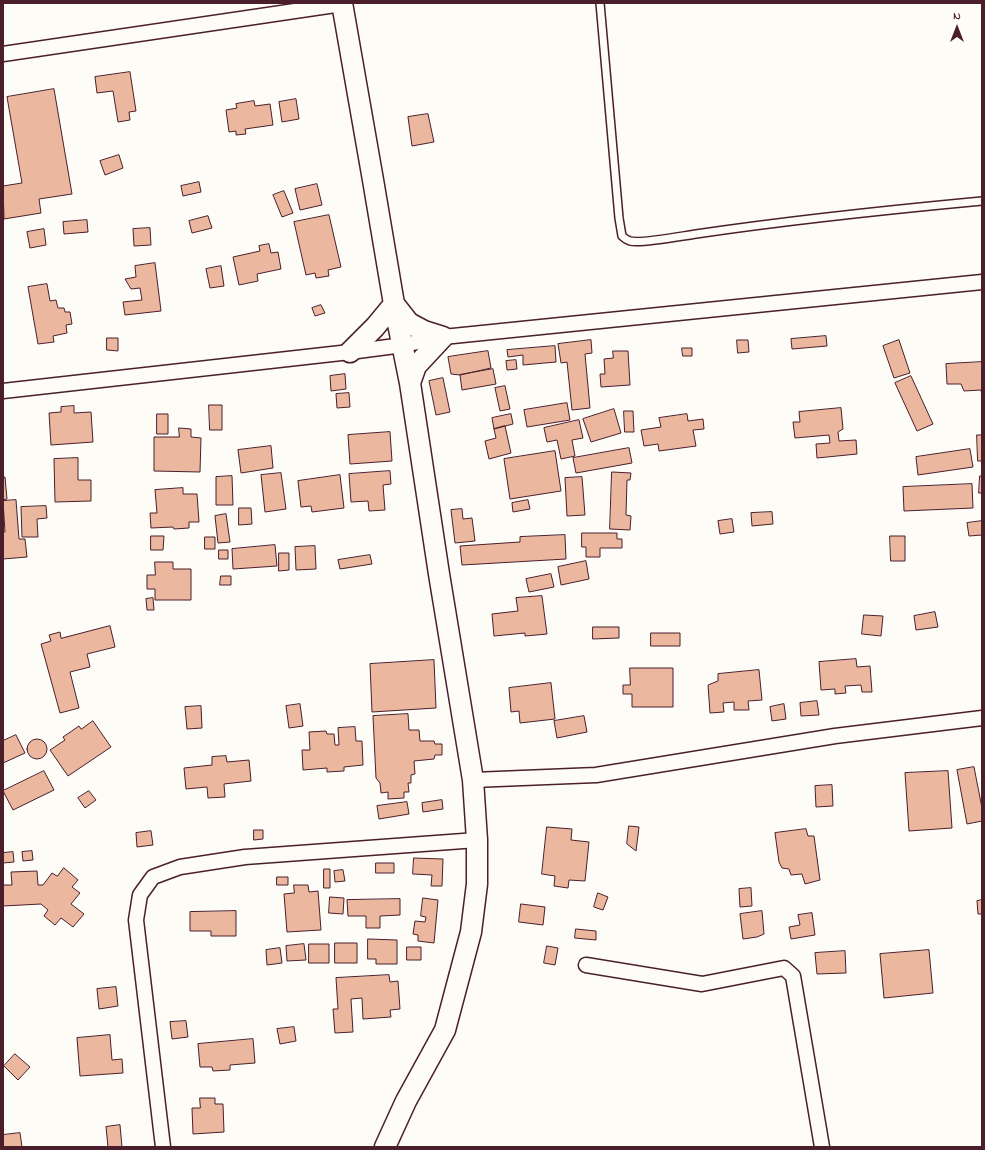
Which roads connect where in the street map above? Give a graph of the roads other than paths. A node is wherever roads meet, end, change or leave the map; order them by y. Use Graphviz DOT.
graph roads {
  1 [pos="342,3"];
  2 [pos="600,3"];
  3 [pos="3,54"];
  4 [pos="982,201"];
  5 [pos="982,282"];
  6 [pos="394,304"];
  7 [pos="443,337"];
  8 [pos="403,345"];
  9 [pos="350,352"];
  10 [pos="410,383"];
  11 [pos="3,391"];
  12 [pos="982,718"];
  13 [pos="473,780"];
  14 [pos="477,840"];
  15 [pos="586,965"];
  16 [pos="163,1147"];
  17 [pos="385,1147"];
  18 [pos="822,1147"];
  1 -- 3 [label="street"];
  1 -- 6 [label="main road"];
  2 -- 4 [label="lane"];
  5 -- 7 [label="street"];
  6 -- 7 [label="main road"];
  6 -- 8 [label="main road"];
  6 -- 9 [label="main road"];
  7 -- 8 [label="street"];
  7 -- 10 [label="main road"];
  8 -- 9 [label="street"];
  8 -- 10 [label="main road"];
  9 -- 11 [label="street"];
  10 -- 13 [label="main road"];
  12 -- 13 [label="street"];
  13 -- 14 [label="main road"];
  14 -- 16 [label="street"];
  14 -- 17 [label="main road"];
  15 -- 18 [label="street"];
}
